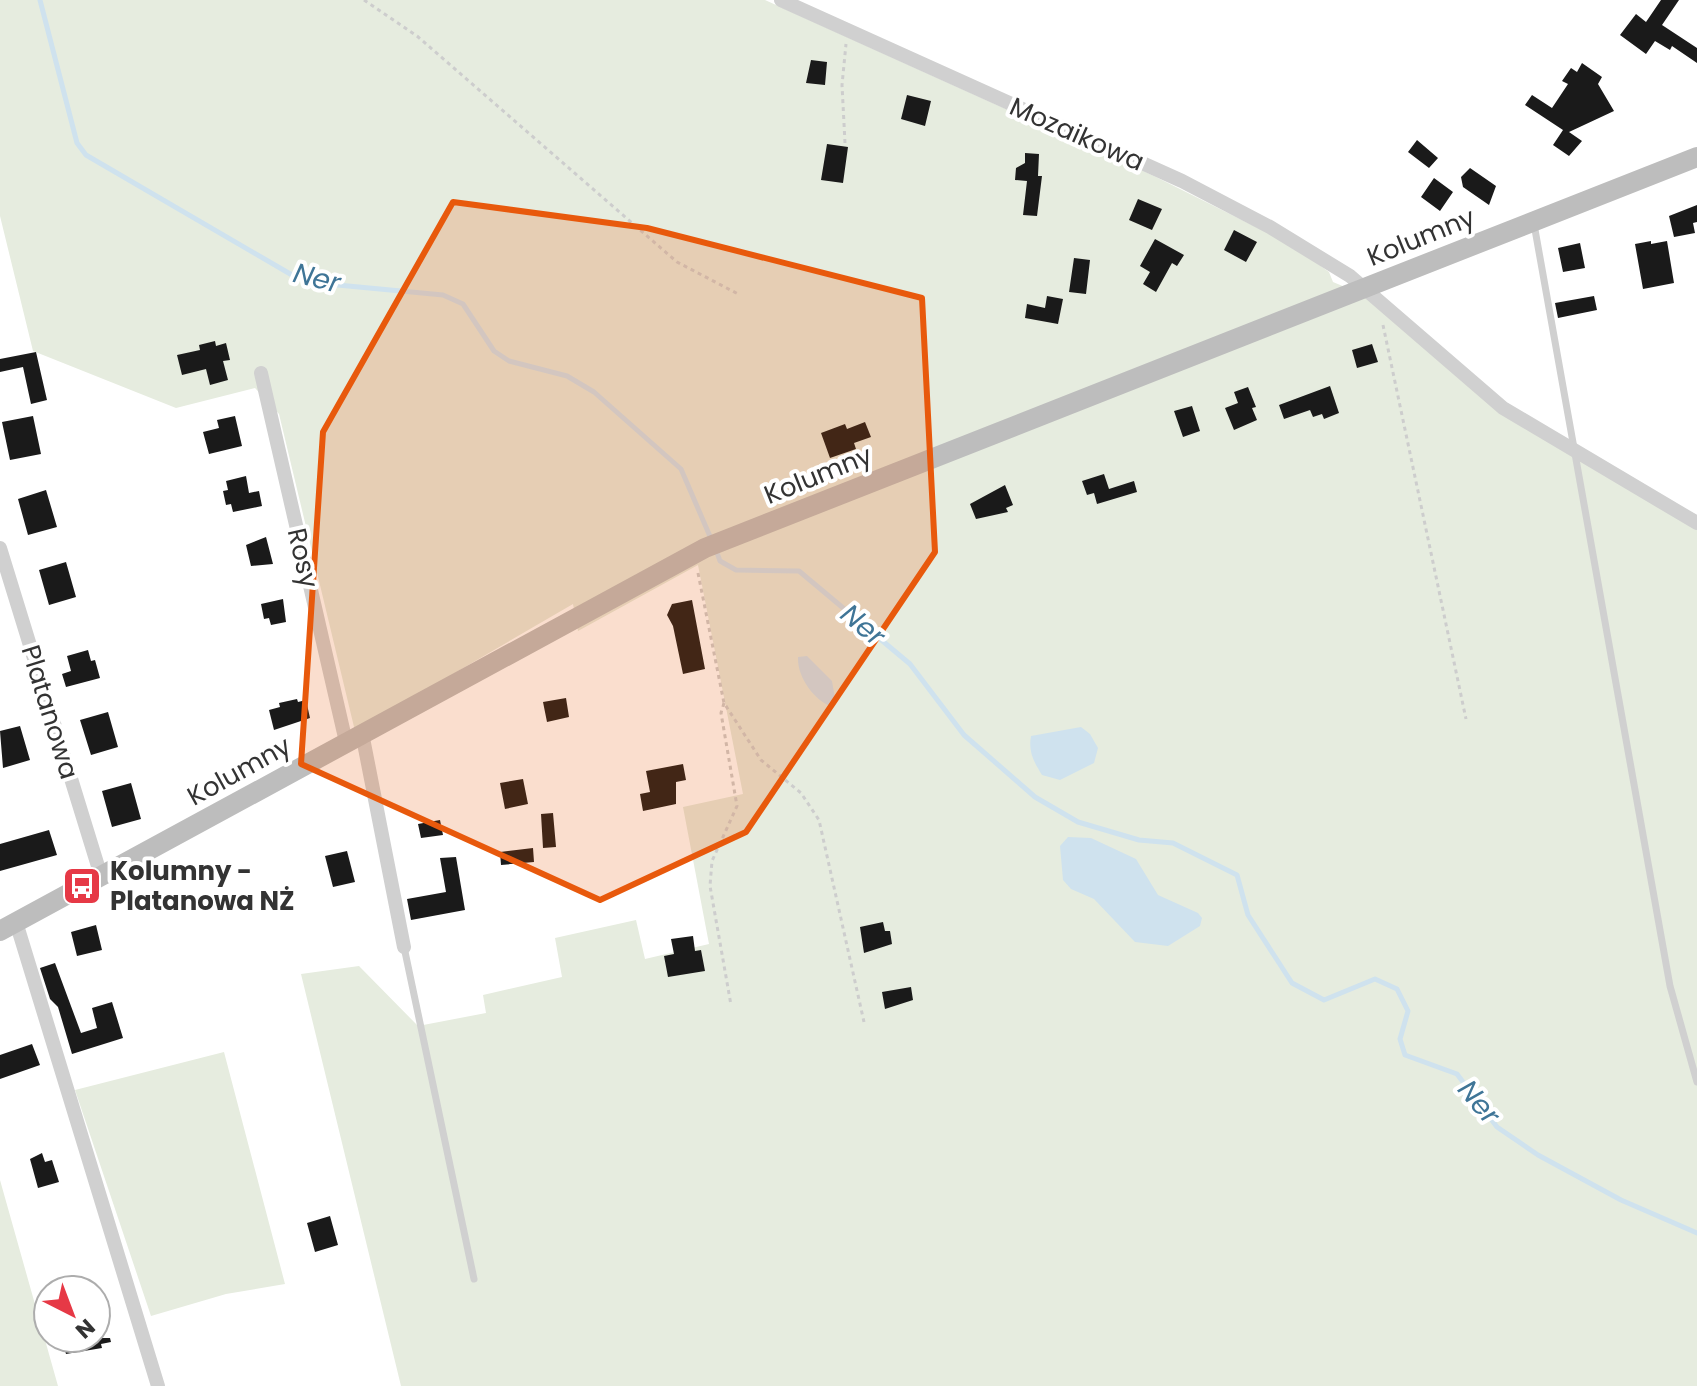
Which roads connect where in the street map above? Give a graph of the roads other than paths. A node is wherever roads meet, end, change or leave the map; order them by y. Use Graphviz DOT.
graph roads {
  1 [pos="781,0"];
  2 [pos="1697,157"];
  3 [pos="1533,221"];
  4 [pos="1370,295"];
  5 [pos="261,373"];
  6 [pos="1576,455"];
  7 [pos="1697,523"];
  8 [pos="0,548"];
  9 [pos="354,738"];
  10 [pos="101,876"];
  11 [pos="8,927"];
  12 [pos="404,947"];
  13 [pos="1697,1082"];
  14 [pos="474,1279"];
  15 [pos="158,1386"];
  1 -- 4 [label="street, Mozaikowa"];
  2 -- 3 [label="street, Kolumny"];
  3 -- 4 [label="street, Kolumny"];
  3 -- 6 [label="lane"];
  4 -- 6 [label="street, Mozaikowa"];
  4 -- 9 [label="street, Kolumny"];
  5 -- 9 [label="street, Rosy"];
  6 -- 7 [label="street, Mozaikowa"];
  6 -- 13 [label="lane"];
  8 -- 10 [label="street, Platanowa"];
  9 -- 10 [label="street, Kolumny"];
  9 -- 12 [label="street, Rosy"];
  10 -- 11 [label="street, Kolumny"];
  11 -- 15 [label="street"];
  12 -- 14 [label="lane"];
}
